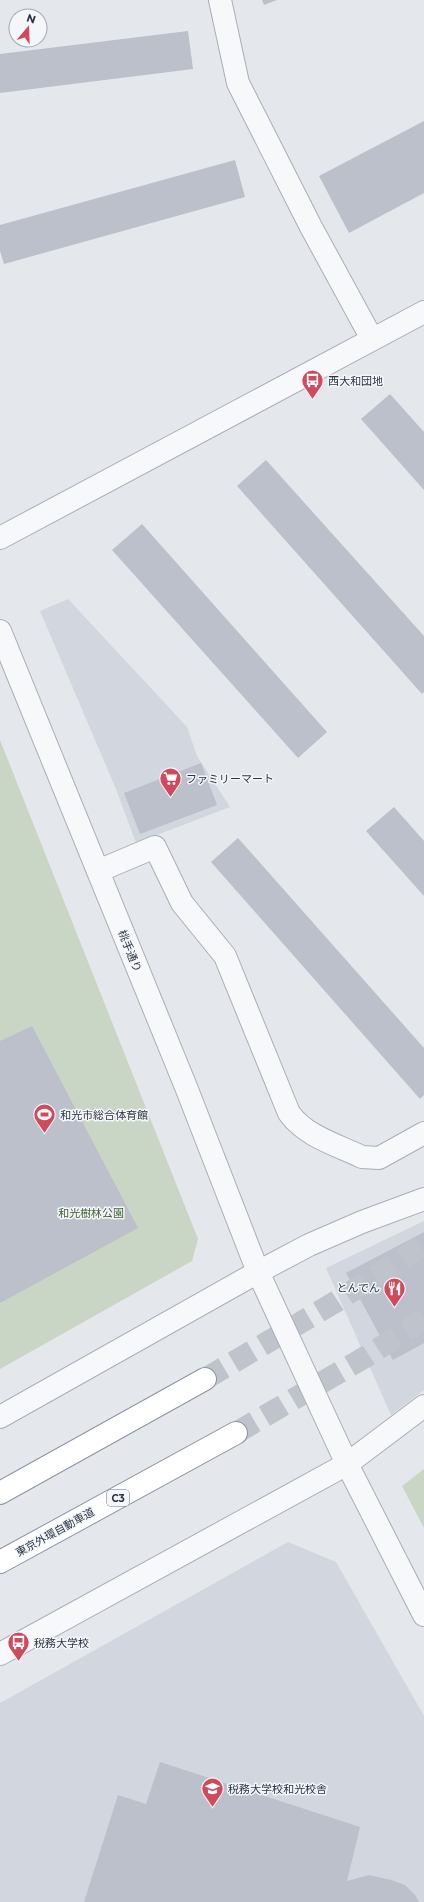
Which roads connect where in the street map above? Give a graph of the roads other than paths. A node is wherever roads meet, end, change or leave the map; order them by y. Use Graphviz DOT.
graph roads {
  1 [pos="220,0"];
  2 [pos="424,312"];
  3 [pos="372,339"];
  4 [pos="0,538"];
  5 [pos="0,631"];
  6 [pos="98,871"];
  7 [pos="424,1133"];
  8 [pos="424,1199"];
  9 [pos="258,1272"];
  10 [pos="205,1379"];
  11 [pos="424,1406"];
  12 [pos="0,1417"];
  13 [pos="236,1433"];
  14 [pos="347,1464"];
  15 [pos="0,1493"];
  16 [pos="0,1562"];
  17 [pos="424,1615"];
  18 [pos="0,1654"];
  1 -- 3 [label="street"];
  2 -- 3 [label="street"];
  3 -- 4 [label="street"];
  5 -- 6 [label="street, 桃手通り"];
  6 -- 7 [label="street"];
  6 -- 9 [label="street, 桃手通り"];
  8 -- 9 [label="street"];
  9 -- 12 [label="street"];
  9 -- 14 [label="street, 桃手通り"];
  10 -- 15 [label="highway"];
  11 -- 14 [label="street"];
  13 -- 16 [label="highway, 東京外環自動車道 / C3"];
  14 -- 17 [label="street, 桃手通り"];
  14 -- 18 [label="street"];
}
